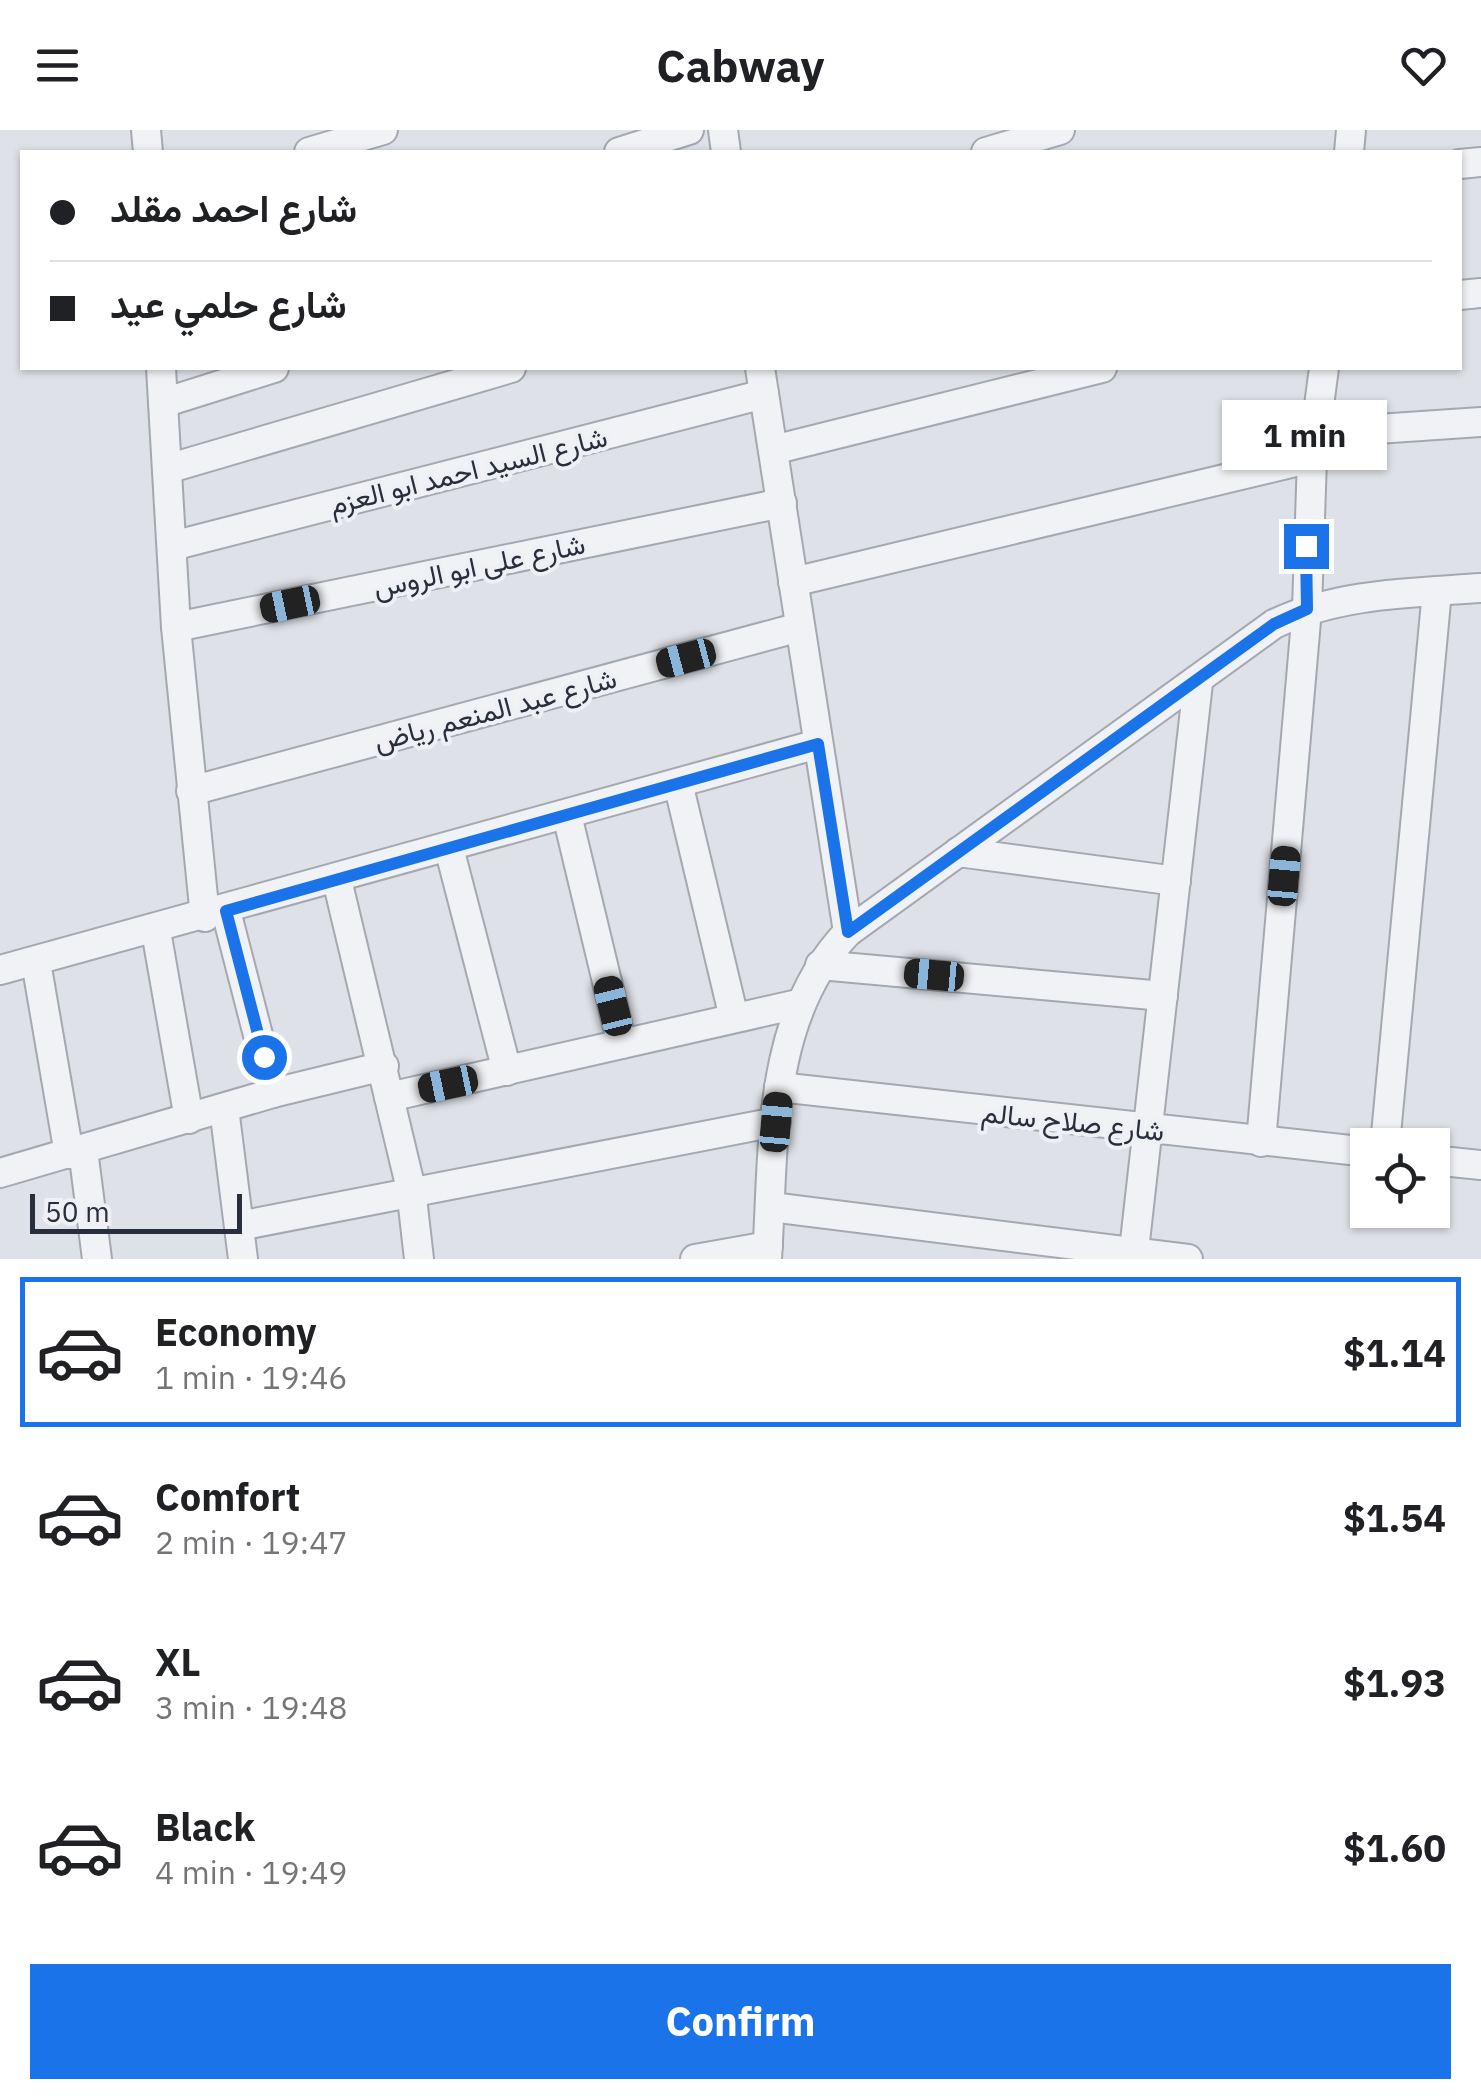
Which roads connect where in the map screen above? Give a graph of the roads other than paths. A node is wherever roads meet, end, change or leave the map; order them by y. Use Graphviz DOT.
graph roads {
  1 [pos="383,130"];
  2 [pos="689,130"];
  3 [pos="1060,130"];
  4 [pos="315,150"];
  5 [pos="625,150"];
  6 [pos="993,150"];
  7 [pos="161,370"];
  8 [pos="268,370"];
  9 [pos="504,370"];
  10 [pos="1094,370"];
  11 [pos="1324,370"];
  12 [pos="762,381"];
  13 [pos="163,403"];
  14 [pos="1481,422"];
  15 [pos="1315,446"];
  16 [pos="773,450"];
  17 [pos="167,469"];
  18 [pos="782,503"];
  19 [pos="172,546"];
  20 [pos="794,582"];
  21 [pos="1481,588"];
  22 [pos="1437,591"];
  23 [pos="1307,609"];
  24 [pos="800,627"];
  25 [pos="176,628"];
  26 [pos="1198,683"];
  27 [pos="818,744"];
  28 [pos="678,783"];
  29 [pos="191,791"];
  30 [pos="566,815"];
  31 [pos="449,848"];
  32 [pos="958,852"];
  33 [pos="337,880"];
  34 [pos="1176,882"];
  35 [pos="216,914"];
  36 [pos="156,930"];
  37 [pos="848,932"];
  38 [pos="36,962"];
  39 [pos="820,964"];
  40 [pos="0,970"];
  41 [pos="1163,996"];
  42 [pos="798,1004"];
  43 [pos="734,1018"];
  44 [pos="622,1044"];
  45 [pos="384,1066"];
  46 [pos="507,1070"];
  47 [pos="780,1088"];
  48 [pos="273,1093"];
  49 [pos="389,1097"];
  50 [pos="224,1108"];
  51 [pos="189,1119"];
  52 [pos="776,1122"];
  53 [pos="1387,1128"];
  54 [pos="1148,1130"];
  55 [pos="1262,1142"];
  56 [pos="1350,1150"];
  57 [pos="76,1152"];
  58 [pos="1480,1157"];
  59 [pos="1450,1159"];
  60 [pos="0,1173"];
  61 [pos="411,1189"];
  62 [pos="771,1207"];
  63 [pos="239,1226"];
  64 [pos="768,1252"];
  65 [pos="1133,1256"];
  66 [pos="97,1259"];
  67 [pos="243,1259"];
  68 [pos="419,1259"];
  69 [pos="696,1259"];
  70 [pos="1188,1259"];
  1 -- 4 [label="street"];
  2 -- 5 [label="street"];
  3 -- 6 [label="street"];
  7 -- 13 [label="street"];
  8 -- 13 [label="street"];
  9 -- 17 [label="street"];
  10 -- 16 [label="street"];
  11 -- 15 [label="street"];
  12 -- 16 [label="street"];
  12 -- 19 [label="street, شارع السيد احمد ابو العزم"];
  13 -- 17 [label="street"];
  14 -- 15 [label="street"];
  15 -- 20 [label="street"];
  15 -- 23 [label="street"];
  16 -- 18 [label="street"];
  17 -- 19 [label="street"];
  18 -- 20 [label="street"];
  18 -- 25 [label="street, شارع على ابو الروس"];
  19 -- 25 [label="street"];
  20 -- 24 [label="street"];
  21 -- 22 [label="street"];
  22 -- 23 [label="street"];
  22 -- 53 [label="street"];
  23 -- 26 [label="street"];
  23 -- 55 [label="street"];
  24 -- 27 [label="street"];
  24 -- 29 [label="street, شارع عبد المنعم رياض"];
  25 -- 29 [label="street"];
  26 -- 32 [label="street"];
  26 -- 34 [label="street"];
  27 -- 28 [label="street"];
  27 -- 37 [label="street"];
  28 -- 30 [label="street"];
  28 -- 43 [label="street"];
  29 -- 35 [label="street"];
  30 -- 31 [label="street"];
  30 -- 44 [label="street"];
  31 -- 33 [label="street"];
  31 -- 46 [label="street"];
  32 -- 34 [label="street"];
  32 -- 37 [label="street"];
  33 -- 35 [label="street"];
  33 -- 45 [label="street"];
  34 -- 41 [label="street"];
  35 -- 36 [label="street"];
  35 -- 48 [label="street"];
  36 -- 38 [label="street"];
  36 -- 51 [label="street"];
  37 -- 39 [label="street"];
  38 -- 40 [label="street"];
  38 -- 57 [label="street"];
  39 -- 41 [label="street"];
  39 -- 42 [label="street"];
  41 -- 54 [label="street"];
  42 -- 43 [label="street"];
  42 -- 47 [label="street"];
  43 -- 44 [label="street"];
  44 -- 46 [label="street"];
  45 -- 48 [label="street"];
  45 -- 49 [label="street"];
  46 -- 49 [label="street"];
  47 -- 52 [label="street"];
  47 -- 54 [label="street, شارع صلاح سالم"];
  48 -- 50 [label="street"];
  49 -- 61 [label="street"];
  50 -- 51 [label="street"];
  50 -- 63 [label="street"];
  51 -- 57 [label="street"];
  52 -- 61 [label="street"];
  52 -- 62 [label="street"];
  54 -- 55 [label="street, شارع صلاح سالم"];
  54 -- 65 [label="street"];
  55 -- 56 [label="street, شارع صلاح سالم"];
  57 -- 60 [label="street"];
  57 -- 66 [label="street"];
  58 -- 59 [label="street"];
  61 -- 63 [label="street"];
  61 -- 68 [label="street"];
  62 -- 64 [label="street"];
  62 -- 65 [label="street"];
  63 -- 67 [label="street"];
  64 -- 69 [label="street"];
  65 -- 70 [label="street"];
}
